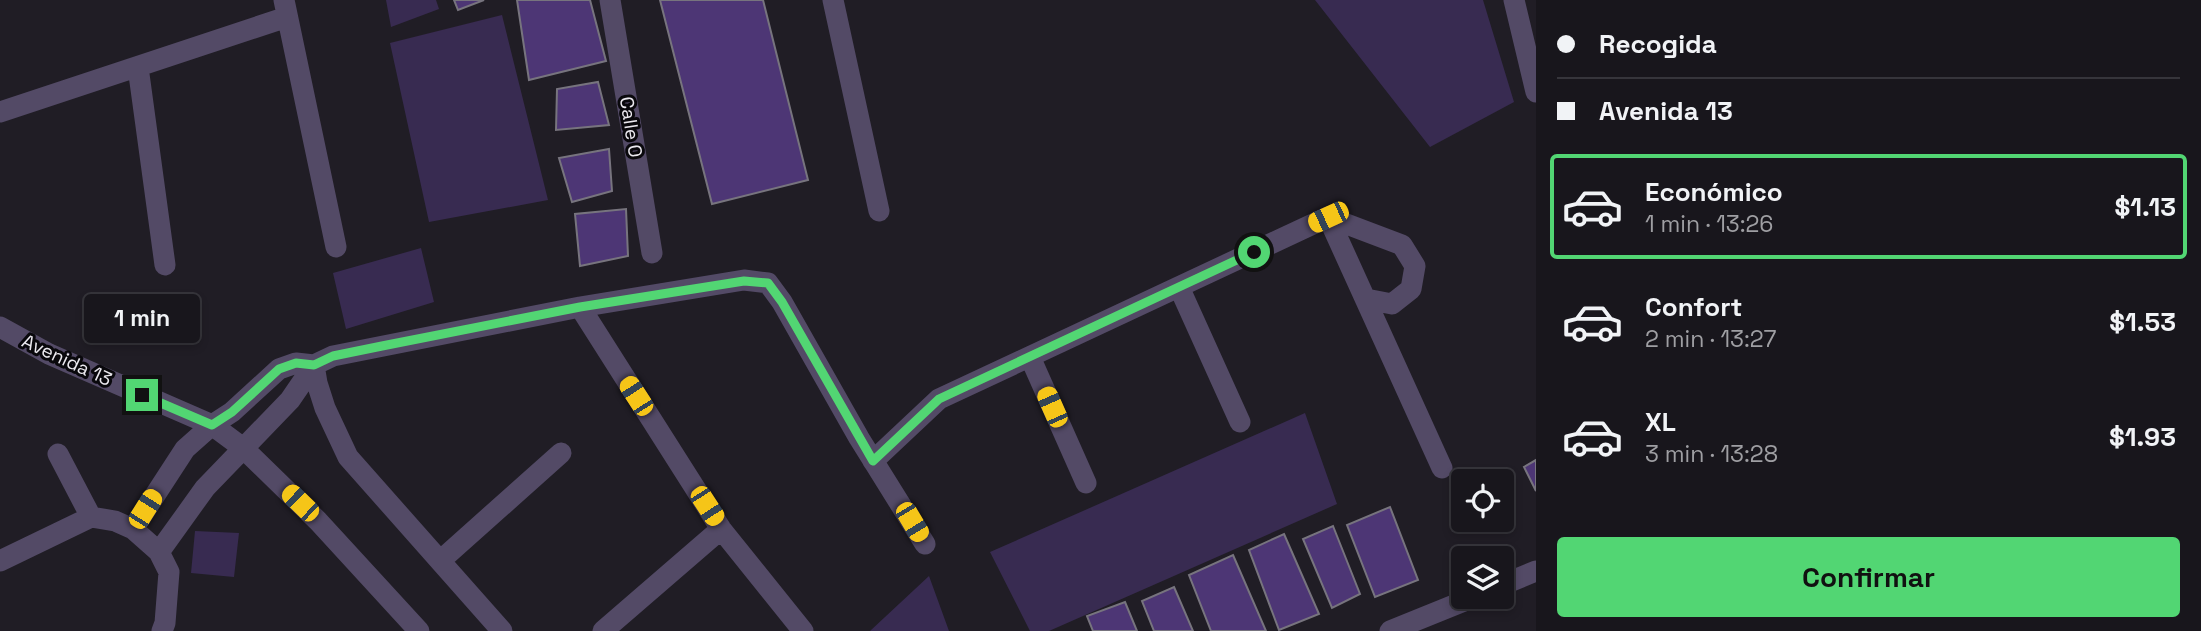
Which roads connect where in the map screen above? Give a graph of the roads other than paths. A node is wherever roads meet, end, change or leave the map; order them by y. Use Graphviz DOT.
graph roads {
  1 [pos="610,0"];
  2 [pos="833,0"];
  3 [pos="1514,0"];
  4 [pos="286,8"];
  5 [pos="138,66"];
  6 [pos="1536,92"];
  7 [pos="0,112"];
  8 [pos="879,211"];
  9 [pos="1328,217"];
  10 [pos="336,247"];
  11 [pos="652,253"];
  12 [pos="165,265"];
  13 [pos="1179,287"];
  14 [pos="1366,299"];
  15 [pos="580,307"];
  16 [pos="0,327"];
  17 [pos="0,345"];
  18 [pos="49,354"];
  19 [pos="1030,357"];
  20 [pos="314,365"];
  21 [pos="1240,422"];
  22 [pos="212,425"];
  23 [pos="243,448"];
  24 [pos="561,453"];
  25 [pos="58,454"];
  26 [pos="873,461"];
  27 [pos="1442,468"];
  28 [pos="1086,482"];
  29 [pos="92,517"];
  30 [pos="721,528"];
  31 [pos="133,529"];
  32 [pos="925,544"];
  33 [pos="159,552"];
  34 [pos="0,561"];
  35 [pos="440,561"];
  36 [pos="1536,571"];
  37 [pos="1514,580"];
  38 [pos="1451,606"];
  39 [pos="162,631"];
  40 [pos="419,631"];
  41 [pos="502,631"];
  42 [pos="603,631"];
  43 [pos="803,631"];
  44 [pos="1390,631"];
  1 -- 11 [label="street, Calle O"];
  2 -- 8 [label="street"];
  3 -- 6 [label="street"];
  4 -- 5 [label="street"];
  4 -- 10 [label="street"];
  5 -- 7 [label="street"];
  5 -- 12 [label="street"];
  9 -- 13 [label="street"];
  9 -- 14 [label="street"];
  9 -- 14 [label="street"];
  13 -- 19 [label="street"];
  13 -- 21 [label="street"];
  14 -- 27 [label="street"];
  15 -- 20 [label="street"];
  15 -- 26 [label="street"];
  15 -- 30 [label="street"];
  16 -- 18 [label="street, Avenida 13"];
  17 -- 18 [label="street"];
  18 -- 22 [label="street, Avenida 13"];
  19 -- 26 [label="street"];
  19 -- 28 [label="street"];
  20 -- 22 [label="street"];
  20 -- 23 [label="street"];
  20 -- 35 [label="street"];
  22 -- 23 [label="street, Avenida 13"];
  22 -- 31 [label="street"];
  23 -- 33 [label="street"];
  23 -- 40 [label="street, Avenida 13"];
  24 -- 35 [label="street"];
  25 -- 29 [label="street"];
  26 -- 32 [label="street"];
  29 -- 31 [label="street"];
  29 -- 34 [label="street"];
  30 -- 42 [label="street"];
  30 -- 43 [label="street"];
  31 -- 33 [label="street"];
  33 -- 39 [label="street"];
  35 -- 41 [label="street"];
  36 -- 37 [label="street"];
  38 -- 44 [label="street"];
}
